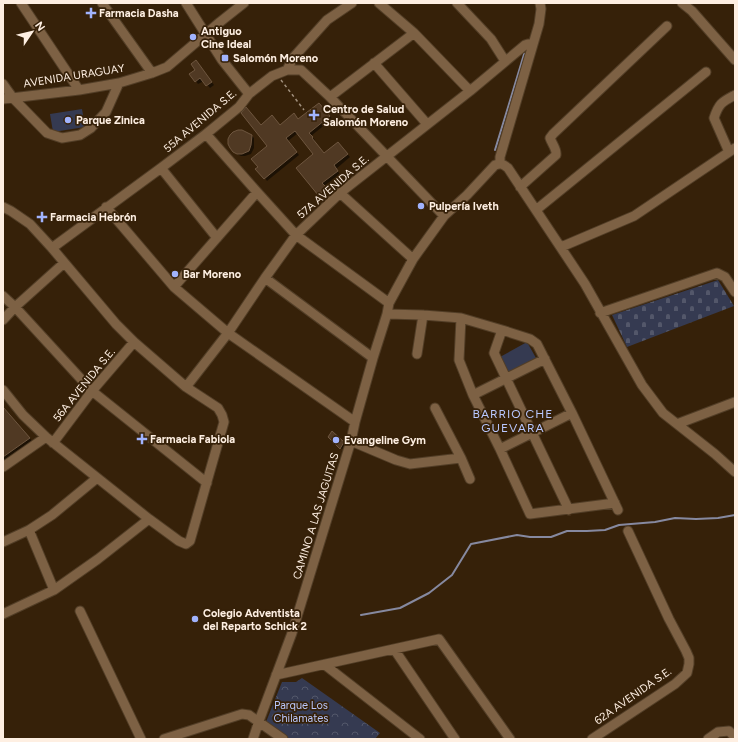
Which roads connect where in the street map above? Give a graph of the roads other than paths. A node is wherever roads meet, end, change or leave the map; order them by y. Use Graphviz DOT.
graph roads {
  1 [pos="21,3"];
  2 [pos="102,3"];
  3 [pos="186,3"];
  4 [pos="244,3"];
  5 [pos="352,3"];
  6 [pos="380,3"];
  7 [pos="457,3"];
  8 [pos="540,3"];
  9 [pos="682,3"];
  10 [pos="667,26"];
  11 [pos="414,33"];
  12 [pos="206,34"];
  13 [pos="533,44"];
  14 [pos="735,60"];
  15 [pos="506,61"];
  16 [pos="374,63"];
  17 [pos="287,70"];
  18 [pos="706,72"];
  19 [pos="152,74"];
  20 [pos="120,83"];
  21 [pos="3,84"];
  22 [pos="79,90"];
  23 [pos="470,91"];
  24 [pos="249,94"];
  25 [pos="735,95"];
  26 [pos="330,97"];
  27 [pos="13,98"];
  28 [pos="3,99"];
  29 [pos="427,124"];
  30 [pos="206,134"];
  31 [pos="732,150"];
  32 [pos="386,157"];
  33 [pos="500,164"];
  34 [pos="161,168"];
  35 [pos="520,187"];
  36 [pos="257,192"];
  37 [pos="340,194"];
  38 [pos="3,207"];
  39 [pos="106,207"];
  40 [pos="536,210"];
  41 [pos="444,216"];
  42 [pos="296,235"];
  43 [pos="217,238"];
  44 [pos="561,247"];
  45 [pos="52,248"];
  46 [pos="414,259"];
  47 [pos="64,263"];
  48 [pos="265,278"];
  49 [pos="174,287"];
  50 [pos="735,292"];
  51 [pos="3,296"];
  52 [pos="390,303"];
  53 [pos="15,307"];
  54 [pos="600,313"];
  55 [pos="387,314"];
  56 [pos="423,315"];
  57 [pos="461,318"];
  58 [pos="3,320"];
  59 [pos="502,330"];
  60 [pos="228,333"];
  61 [pos="134,342"];
  62 [pos="417,354"];
  63 [pos="372,358"];
  64 [pos="545,360"];
  65 [pos="506,379"];
  66 [pos="186,387"];
  67 [pos="3,390"];
  68 [pos="92,391"];
  69 [pos="473,395"];
  70 [pos="735,402"];
  71 [pos="435,408"];
  72 [pos="572,413"];
  73 [pos="355,422"];
  74 [pos="677,424"];
  75 [pos="531,433"];
  76 [pos="50,440"];
  77 [pos="351,441"];
  78 [pos="500,448"];
  79 [pos="461,458"];
  80 [pos="3,467"];
  81 [pos="735,472"];
  82 [pos="97,478"];
  83 [pos="470,479"];
  84 [pos="207,483"];
  85 [pos="569,510"];
  86 [pos="149,519"];
  87 [pos="29,530"];
  88 [pos="628,531"];
  89 [pos="3,542"];
  90 [pos="54,590"];
  91 [pos="80,611"];
  92 [pos="3,614"];
  93 [pos="394,649"];
  94 [pos="325,664"];
  95 [pos="276,675"];
  96 [pos="259,721"];
  97 [pos="732,734"];
  98 [pos="141,739"];
  99 [pos="164,739"];
  100 [pos="253,739"];
  101 [pos="283,739"];
  102 [pos="420,739"];
  103 [pos="455,739"];
  104 [pos="510,739"];
  105 [pos="592,739"];
  106 [pos="708,739"];
  1 -- 22 [label="street"];
  2 -- 19 [label="street"];
  3 -- 12 [label="street"];
  4 -- 12 [label="street, AVENIDA URAGUAY"];
  5 -- 17 [label="street"];
  6 -- 11 [label="street"];
  7 -- 15 [label="street"];
  8 -- 13 [label="street"];
  9 -- 14 [label="street"];
  10 -- 35 [label="street"];
  11 -- 16 [label="street"];
  11 -- 23 [label="street"];
  12 -- 19 [label="street, AVENIDA URAGUAY"];
  12 -- 24 [label="street"];
  13 -- 15 [label="street, 57A AVENIDA S.E."];
  13 -- 33 [label="street"];
  15 -- 23 [label="street, 57A AVENIDA S.E."];
  16 -- 26 [label="street"];
  16 -- 29 [label="street"];
  17 -- 24 [label="street, 55A AVENIDA S.E."];
  17 -- 26 [label="street"];
  18 -- 40 [label="street"];
  19 -- 20 [label="street, AVENIDA URAGUAY"];
  20 -- 22 [label="street, AVENIDA URAGUAY"];
  20 -- 27 [label="street"];
  21 -- 27 [label="street"];
  22 -- 27 [label="street, AVENIDA URAGUAY"];
  23 -- 29 [label="street, 57A AVENIDA S.E."];
  24 -- 30 [label="street, 55A AVENIDA S.E."];
  25 -- 31 [label="street"];
  26 -- 32 [label="street"];
  27 -- 28 [label="street, AVENIDA URAGUAY"];
  29 -- 32 [label="street, 57A AVENIDA S.E."];
  30 -- 34 [label="street, 55A AVENIDA S.E."];
  30 -- 36 [label="street"];
  31 -- 44 [label="street"];
  32 -- 37 [label="street, 57A AVENIDA S.E."];
  32 -- 41 [label="street"];
  33 -- 35 [label="street"];
  33 -- 41 [label="street, CAMINO A LAS JAGUITAS"];
  34 -- 39 [label="street, 55A AVENIDA S.E."];
  34 -- 43 [label="street"];
  35 -- 40 [label="street"];
  36 -- 42 [label="street"];
  36 -- 43 [label="street"];
  37 -- 42 [label="street, 57A AVENIDA S.E."];
  37 -- 46 [label="street"];
  38 -- 45 [label="street"];
  39 -- 45 [label="street, 55A AVENIDA S.E."];
  39 -- 49 [label="street"];
  40 -- 44 [label="street"];
  41 -- 46 [label="street, CAMINO A LAS JAGUITAS"];
  42 -- 48 [label="street, 57A AVENIDA S.E."];
  42 -- 52 [label="street"];
  43 -- 49 [label="street"];
  44 -- 54 [label="street"];
  45 -- 47 [label="street"];
  46 -- 52 [label="street, CAMINO A LAS JAGUITAS"];
  47 -- 53 [label="street"];
  47 -- 61 [label="street"];
  48 -- 60 [label="street, 57A AVENIDA S.E."];
  48 -- 63 [label="street"];
  49 -- 60 [label="street"];
  50 -- 54 [label="street"];
  51 -- 53 [label="street"];
  52 -- 55 [label="street, CAMINO A LAS JAGUITAS"];
  53 -- 58 [label="street"];
  53 -- 68 [label="street"];
  54 -- 74 [label="street"];
  55 -- 56 [label="street"];
  55 -- 63 [label="street, CAMINO A LAS JAGUITAS"];
  56 -- 57 [label="street"];
  56 -- 62 [label="street"];
  57 -- 59 [label="street"];
  57 -- 69 [label="street"];
  59 -- 64 [label="street"];
  59 -- 65 [label="street"];
  60 -- 66 [label="street, 57A AVENIDA S.E."];
  60 -- 73 [label="street"];
  61 -- 66 [label="street"];
  61 -- 68 [label="street, 56A AVENIDA S.E."];
  63 -- 73 [label="street, CAMINO A LAS JAGUITAS"];
  64 -- 65 [label="street"];
  64 -- 72 [label="street"];
  65 -- 69 [label="street"];
  65 -- 75 [label="street"];
  66 -- 84 [label="street"];
  67 -- 76 [label="street"];
  68 -- 76 [label="street, 56A AVENIDA S.E."];
  68 -- 84 [label="street"];
  69 -- 78 [label="street"];
  70 -- 74 [label="street"];
  71 -- 79 [label="street"];
  72 -- 75 [label="street"];
  72 -- 85 [label="street"];
  73 -- 77 [label="street, CAMINO A LAS JAGUITAS"];
  74 -- 81 [label="street"];
  75 -- 78 [label="street"];
  75 -- 85 [label="street"];
  76 -- 80 [label="street, 56A AVENIDA S.E."];
  76 -- 82 [label="street"];
  77 -- 79 [label="street"];
  77 -- 95 [label="street, CAMINO A LAS JAGUITAS"];
  78 -- 85 [label="street"];
  79 -- 83 [label="street"];
  82 -- 86 [label="street"];
  82 -- 87 [label="street"];
  84 -- 86 [label="street"];
  86 -- 90 [label="street"];
  87 -- 89 [label="street"];
  87 -- 90 [label="street"];
  88 -- 105 [label="street, 62A AVENIDA S.E."];
  90 -- 92 [label="street"];
  91 -- 98 [label="street"];
  93 -- 94 [label="street"];
  93 -- 103 [label="street"];
  93 -- 104 [label="street"];
  94 -- 95 [label="street"];
  94 -- 102 [label="street"];
  95 -- 96 [label="street, CAMINO A LAS JAGUITAS"];
  96 -- 99 [label="street"];
  96 -- 100 [label="street, CAMINO A LAS JAGUITAS"];
  96 -- 101 [label="street"];
  97 -- 106 [label="street"];
}
